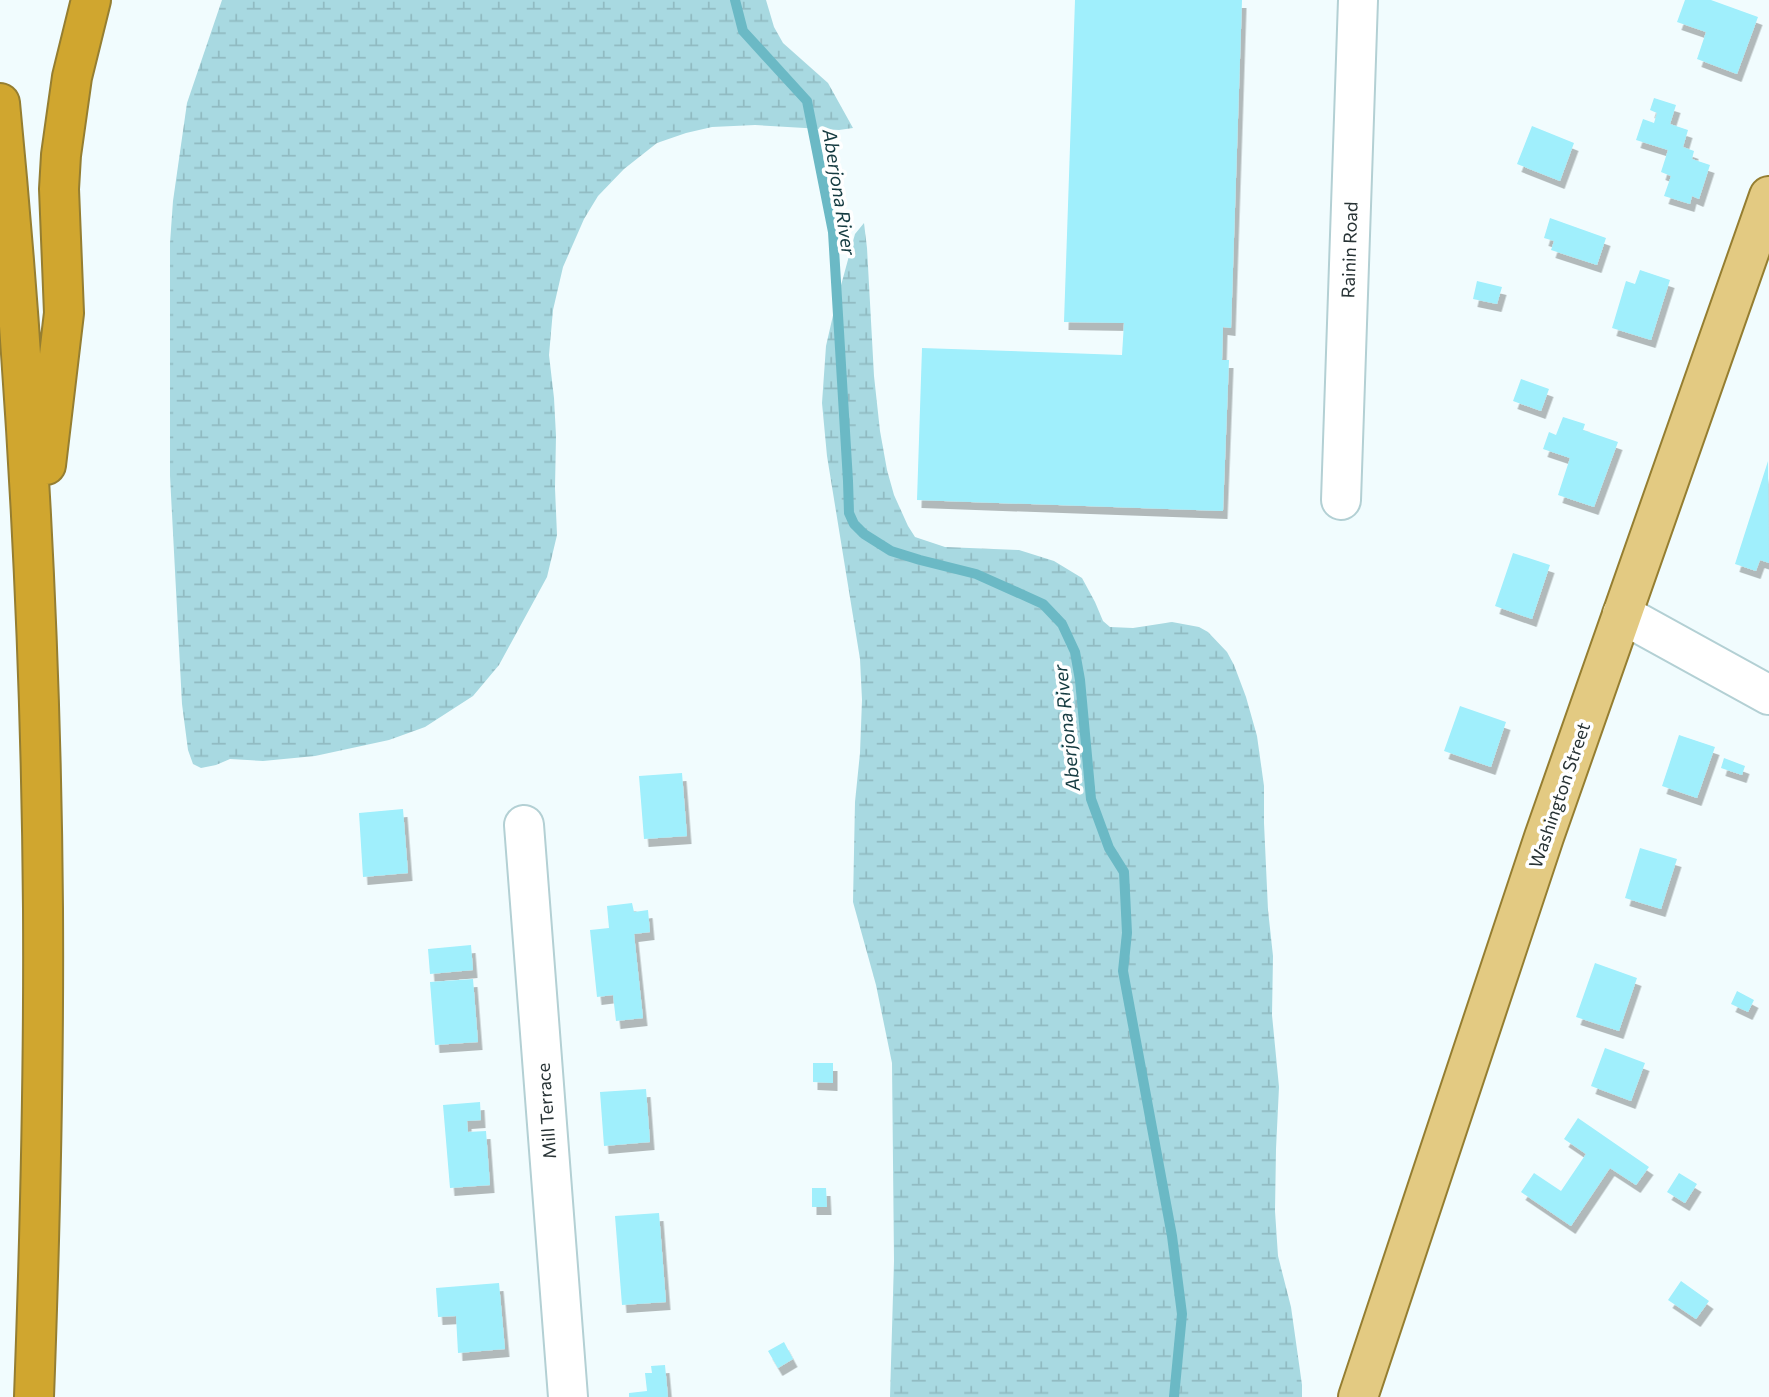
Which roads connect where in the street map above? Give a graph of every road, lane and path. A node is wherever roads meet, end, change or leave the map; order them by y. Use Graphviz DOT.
graph roads {
  1 [pos="91,0"];
  2 [pos="1358,0"];
  3 [pos="0,103"];
  4 [pos="1769,196"];
  5 [pos="1341,500"];
  6 [pos="34,571"];
  7 [pos="1622,614"];
  8 [pos="1769,695"];
  9 [pos="524,825"];
  10 [pos="34,1397"];
  11 [pos="568,1397"];
  12 [pos="1358,1397"];
  1 -- 6 [label="highway"];
  2 -- 5 [label="street, Rainin Road"];
  3 -- 6 [label="highway"];
  4 -- 7 [label="main road, Washington Street"];
  6 -- 10 [label="highway"];
  7 -- 8 [label="street"];
  7 -- 12 [label="main road, Washington Street"];
  9 -- 11 [label="street, Mill Terrace"];
}
